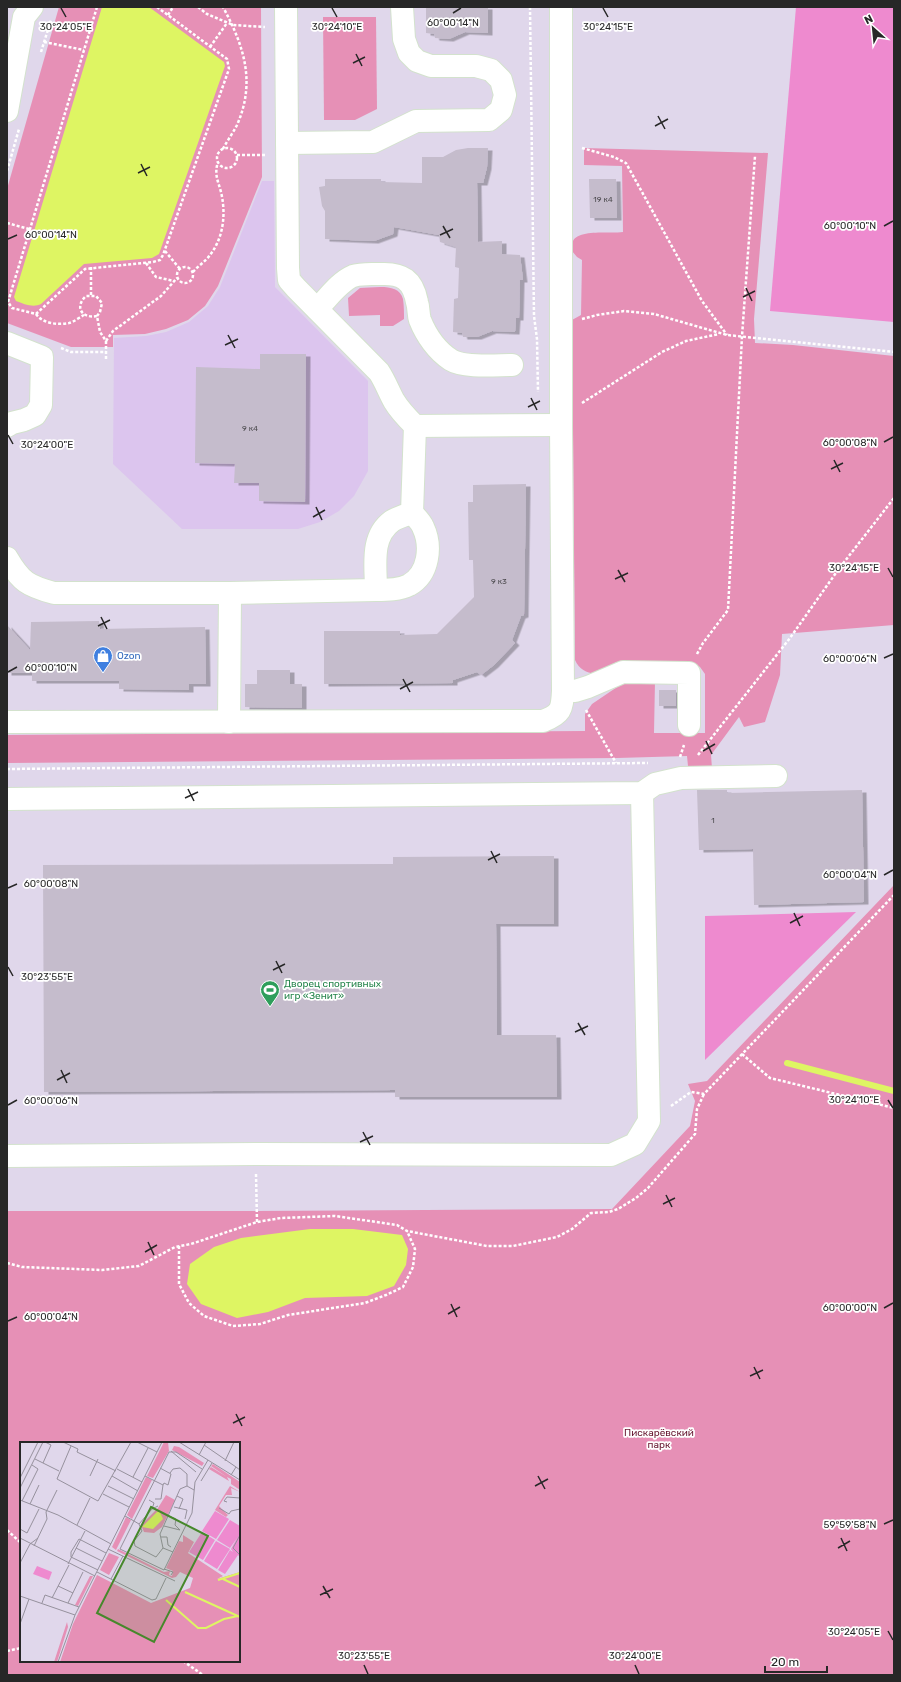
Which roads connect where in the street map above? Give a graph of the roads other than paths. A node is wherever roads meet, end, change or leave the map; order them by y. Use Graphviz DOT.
graph roads {
  1 [pos="286,7"];
  2 [pos="402,7"];
  3 [pos="561,7"];
  4 [pos="26,10"];
  5 [pos="7,111"];
  6 [pos="287,149"];
  7 [pos="317,309"];
  8 [pos="7,343"];
  9 [pos="512,365"];
  10 [pos="551,425"];
  11 [pos="7,426"];
  12 [pos="415,426"];
  13 [pos="412,513"];
  14 [pos="7,558"];
  15 [pos="376,590"];
  16 [pos="230,593"];
  17 [pos="569,691"];
  18 [pos="7,722"];
  19 [pos="229,722"];
  20 [pos="689,725"];
  21 [pos="776,776"];
  22 [pos="642,793"];
  23 [pos="7,799"];
  24 [pos="7,1156"];
  1 -- 6 [label="lane"];
  2 -- 6 [label="lane"];
  3 -- 10 [label="lane"];
  4 -- 5 [label="lane"];
  6 -- 7 [label="lane"];
  7 -- 9 [label="lane"];
  7 -- 12 [label="lane"];
  8 -- 11 [label="lane"];
  10 -- 12 [label="lane"];
  10 -- 17 [label="lane"];
  12 -- 13 [label="lane"];
  13 -- 15 [label="lane"];
  13 -- 15 [label="lane"];
  14 -- 16 [label="lane"];
  15 -- 16 [label="lane"];
  16 -- 19 [label="lane"];
  17 -- 19 [label="lane"];
  17 -- 20 [label="lane"];
  18 -- 19 [label="lane"];
  21 -- 22 [label="lane"];
  22 -- 23 [label="lane"];
  22 -- 24 [label="lane"];
}
